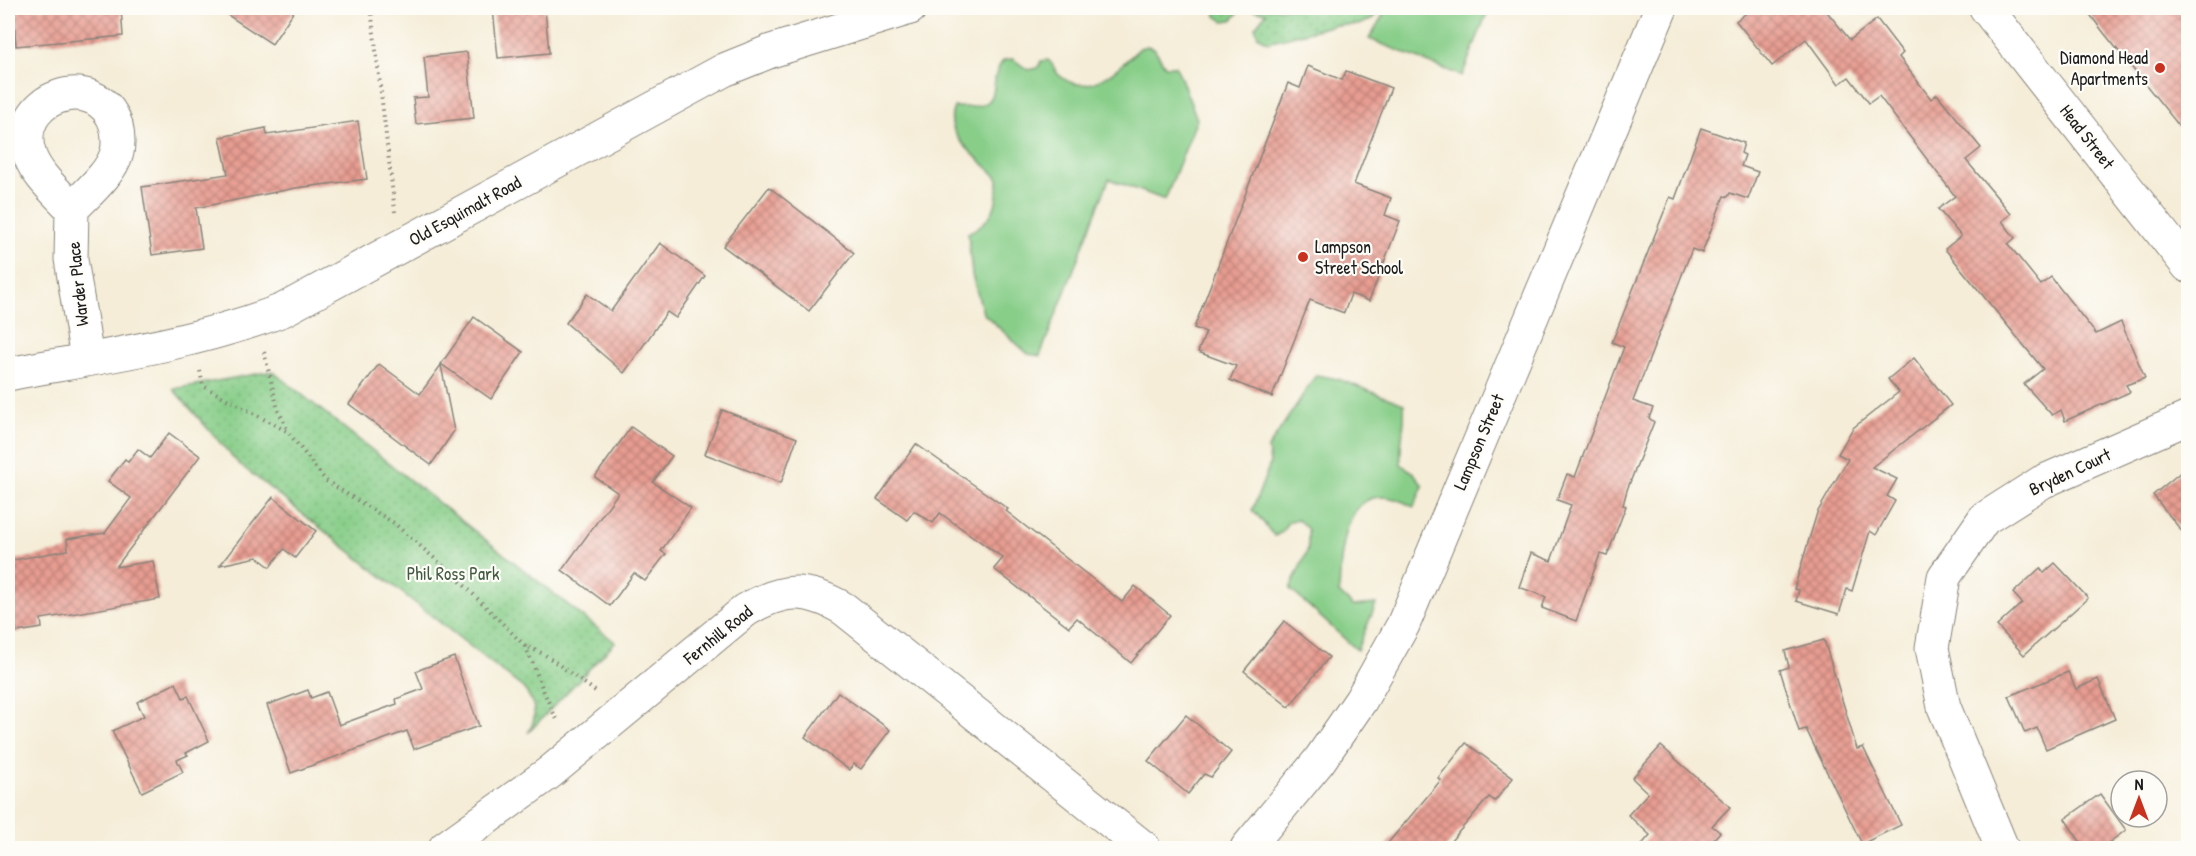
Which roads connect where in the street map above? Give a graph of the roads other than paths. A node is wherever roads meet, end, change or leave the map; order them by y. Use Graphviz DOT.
graph roads {
  1 [pos="910,8"];
  2 [pos="1661,8"];
  3 [pos="1986,8"];
  4 [pos="72,209"];
  5 [pos="2188,266"];
  6 [pos="87,359"];
  7 [pos="8,374"];
  8 [pos="2188,418"];
  9 [pos="445,849"];
  10 [pos="1144,849"];
  11 [pos="1247,849"];
  12 [pos="2002,849"];
  1 -- 6 [label="street, Old Esquimalt Road"];
  2 -- 11 [label="street, Lampson Street"];
  3 -- 5 [label="street, Head Street"];
  4 -- 6 [label="street, Warder Place"];
  6 -- 7 [label="street, Old Esquimalt Road"];
  8 -- 12 [label="street, Bryden Court"];
  9 -- 10 [label="street, Fernhill Road"];
}
